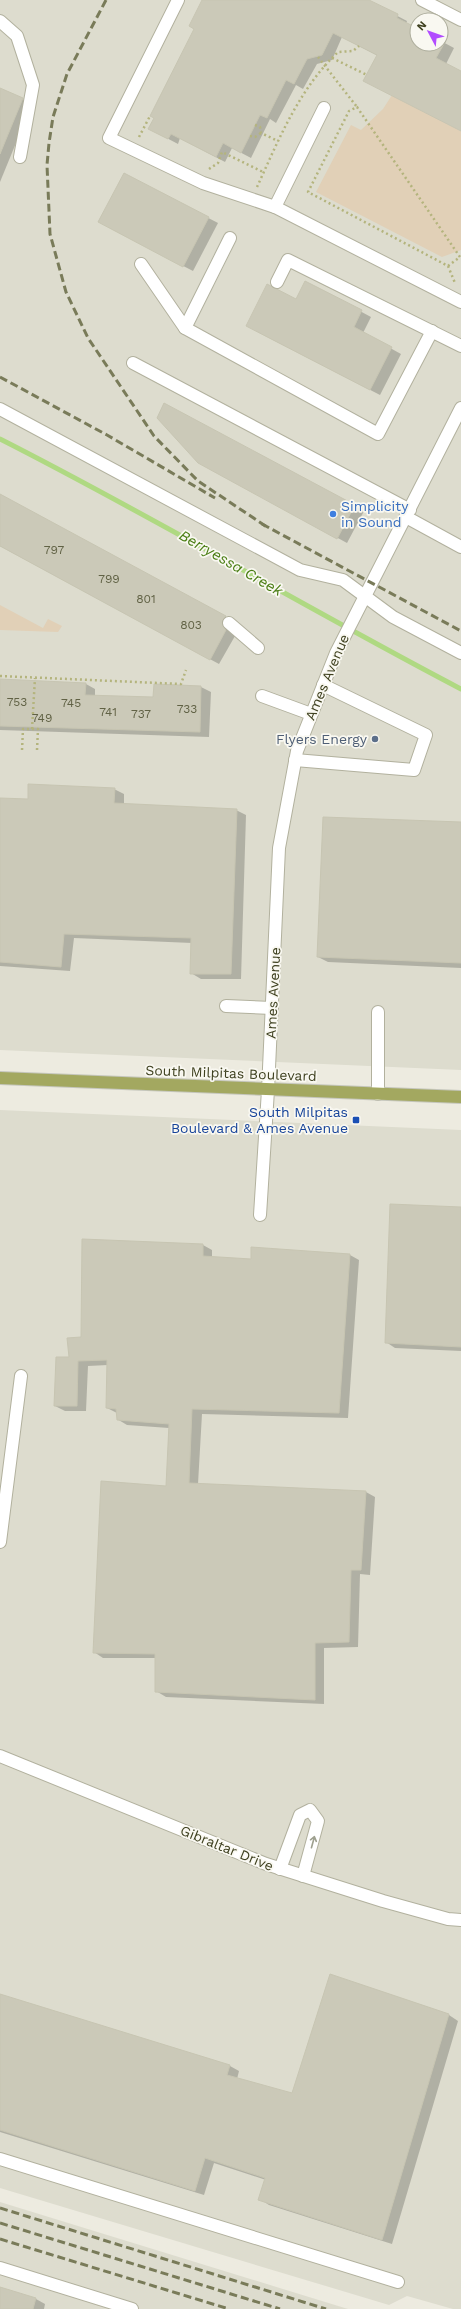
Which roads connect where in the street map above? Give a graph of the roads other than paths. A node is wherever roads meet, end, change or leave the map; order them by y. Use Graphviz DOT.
graph roads {
  1 [pos="178,0"];
  2 [pos="422,0"];
  3 [pos="461,20"];
  4 [pos="0,21"];
  5 [pos="324,108"];
  6 [pos="20,157"];
  7 [pos="275,207"];
  8 [pos="230,238"];
  9 [pos="141,264"];
  10 [pos="277,282"];
  11 [pos="461,302"];
  12 [pos="185,328"];
  13 [pos="432,331"];
  14 [pos="461,346"];
  15 [pos="133,363"];
  16 [pos="461,408"];
  17 [pos="0,409"];
  18 [pos="408,514"];
  19 [pos="461,548"];
  20 [pos="363,599"];
  21 [pos="229,623"];
  22 [pos="258,648"];
  23 [pos="461,653"];
  24 [pos="323,685"];
  25 [pos="262,696"];
  26 [pos="311,714"];
  27 [pos="295,760"];
  28 [pos="226,1006"];
  29 [pos="272,1008"];
  30 [pos="378,1012"];
  31 [pos="0,1078"];
  32 [pos="268,1090"];
  33 [pos="378,1094"];
  34 [pos="461,1097"];
  35 [pos="260,1215"];
  36 [pos="21,1376"];
  37 [pos="0,1542"];
  38 [pos="0,1756"];
  39 [pos="280,1869"];
  40 [pos="304,1876"];
  41 [pos="461,1920"];
  42 [pos="0,2159"];
  43 [pos="0,2268"];
  44 [pos="398,2282"];
  45 [pos="132,2309"];
  1 -- 7 [label="street"];
  2 -- 3 [label="street"];
  4 -- 6 [label="street"];
  5 -- 7 [label="street"];
  7 -- 11 [label="street"];
  8 -- 12 [label="street"];
  9 -- 12 [label="street"];
  10 -- 13 [label="street"];
  12 -- 13 [label="street"];
  13 -- 14 [label="street"];
  15 -- 18 [label="street"];
  16 -- 18 [label="street, Ames Avenue"];
  17 -- 20 [label="street"];
  18 -- 19 [label="street"];
  18 -- 20 [label="street, Ames Avenue"];
  20 -- 23 [label="street"];
  20 -- 24 [label="street, Ames Avenue"];
  21 -- 22 [label="street"];
  24 -- 26 [label="street, Ames Avenue"];
  24 -- 27 [label="street"];
  25 -- 26 [label="street"];
  26 -- 27 [label="street, Ames Avenue"];
  27 -- 29 [label="street, Ames Avenue"];
  28 -- 29 [label="street"];
  29 -- 32 [label="street, Ames Avenue"];
  30 -- 33 [label="street"];
  31 -- 32 [label="main road, South Milpitas Boulevard"];
  32 -- 33 [label="main road, South Milpitas Boulevard"];
  32 -- 35 [label="street, Ames Avenue"];
  33 -- 34 [label="main road, South Milpitas Boulevard"];
  36 -- 37 [label="street"];
  38 -- 39 [label="street, Gibraltar Drive"];
  39 -- 40 [label="street, Gibraltar Drive"];
  40 -- 39 [label="street, one-way"];
  40 -- 41 [label="street, Gibraltar Drive"];
  42 -- 44 [label="street"];
  43 -- 45 [label="street"];
}
